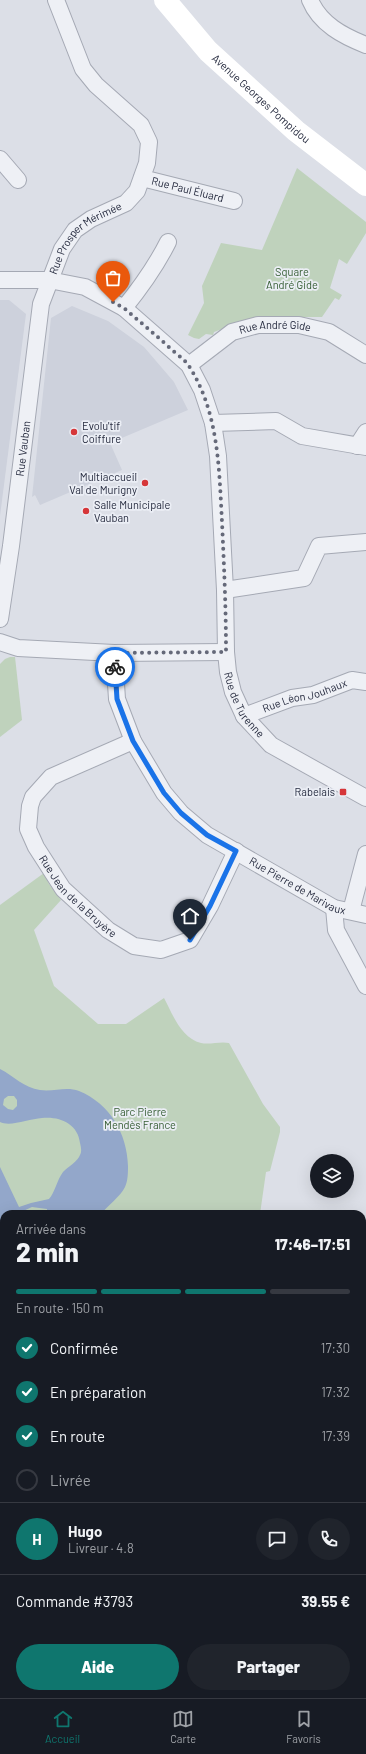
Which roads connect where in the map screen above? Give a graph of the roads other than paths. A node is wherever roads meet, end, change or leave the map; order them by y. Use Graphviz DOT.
graph roads {
  1 [pos="56,0"];
  2 [pos="166,0"];
  3 [pos="310,0"];
  4 [pos="366,46"];
  5 [pos="0,159"];
  6 [pos="142,178"];
  7 [pos="18,180"];
  8 [pos="366,185"];
  9 [pos="234,201"];
  10 [pos="168,242"];
  11 [pos="0,280"];
  12 [pos="49,280"];
  13 [pos="124,308"];
  14 [pos="366,355"];
  15 [pos="189,365"];
  16 [pos="213,423"];
  17 [pos="366,432"];
  18 [pos="362,446"];
  19 [pos="366,542"];
  20 [pos="225,590"];
  21 [pos="0,619"];
  22 [pos="0,642"];
  23 [pos="226,652"];
  24 [pos="114,653"];
  25 [pos="366,682"];
  26 [pos="244,716"];
  27 [pos="133,741"];
  28 [pos="366,798"];
  29 [pos="236,851"];
  30 [pos="366,854"];
  31 [pos="334,908"];
  32 [pos="359,913"];
  33 [pos="366,986"];
  1 -- 6 [label="street, Rue Prosper Mérimée"];
  2 -- 8 [label="main road, Avenue Georges Pompidou"];
  3 -- 4 [label="street"];
  5 -- 7 [label="street"];
  6 -- 9 [label="street, Rue Paul Éluard"];
  6 -- 12 [label="street, Rue Prosper Mérimée"];
  10 -- 13 [label="street"];
  11 -- 12 [label="street, Rue de Turenne"];
  12 -- 13 [label="street, Rue de Turenne"];
  12 -- 21 [label="street, Rue Vauban"];
  13 -- 15 [label="street, Rue de Turenne"];
  14 -- 15 [label="street, Rue André Gide"];
  15 -- 16 [label="street, Rue de Turenne"];
  16 -- 18 [label="street"];
  16 -- 20 [label="street, Rue de Turenne"];
  17 -- 18 [label="street"];
  19 -- 20 [label="street"];
  20 -- 23 [label="street, Rue de Turenne"];
  22 -- 24 [label="street"];
  23 -- 24 [label="street"];
  23 -- 26 [label="street, Rue de Turenne"];
  24 -- 27 [label="street, Rue Pierre de Marivaux"];
  25 -- 26 [label="street, Rue Léon Jouhaux"];
  26 -- 28 [label="street, Rue de Turenne"];
  27 -- 29 [label="street, Rue Pierre de Marivaux"];
  27 -- 29 [label="street, Rue Jean de la Bruyère"];
  29 -- 31 [label="street, Rue Pierre de Marivaux"];
  30 -- 32 [label="street"];
  31 -- 32 [label="street, Rue Pierre de Marivaux"];
  31 -- 33 [label="street"];
}
